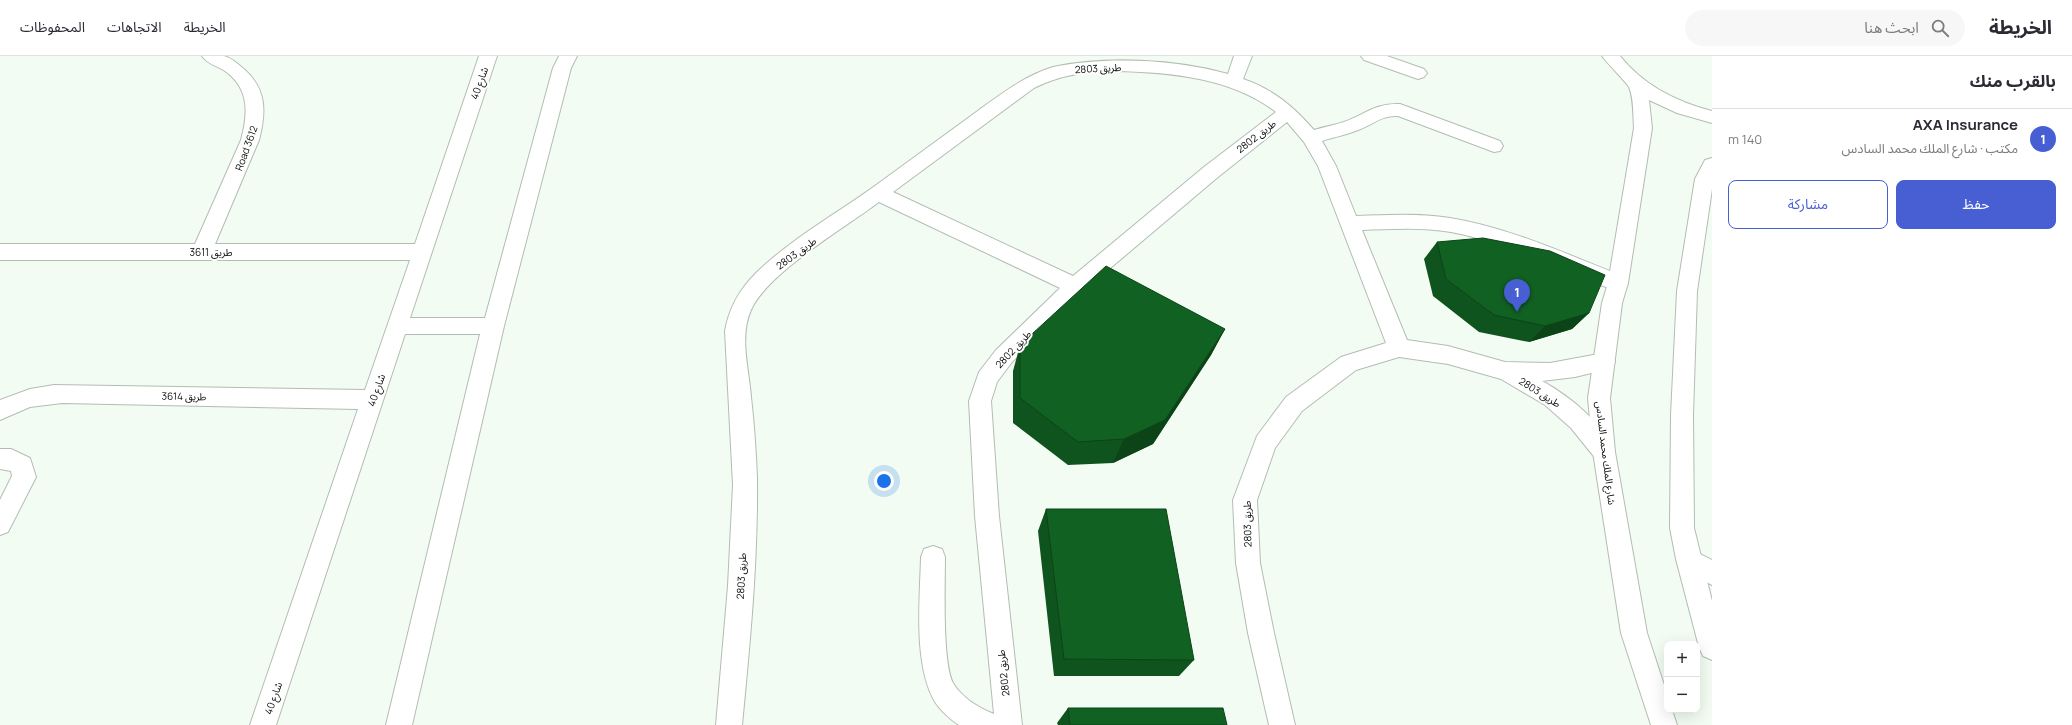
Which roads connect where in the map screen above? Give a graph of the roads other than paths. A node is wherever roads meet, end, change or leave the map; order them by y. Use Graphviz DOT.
graph roads {
  1 [pos="211,56"];
  2 [pos="488,56"];
  3 [pos="568,56"];
  4 [pos="1243,56"];
  5 [pos="1370,56"];
  6 [pos="1611,56"];
  7 [pos="1202,65"];
  8 [pos="1418,73"];
  9 [pos="1234,81"];
  10 [pos="1637,83"];
  11 [pos="1288,112"];
  12 [pos="1712,117"];
  13 [pos="1312,137"];
  14 [pos="1494,146"];
  15 [pos="1712,165"];
  16 [pos="879,194"];
  17 [pos="1349,223"];
  18 [pos="0,252"];
  19 [pos="202,252"];
  20 [pos="422,252"];
  21 [pos="1618,283"];
  22 [pos="1075,286"];
  23 [pos="398,326"];
  24 [pos="493,326"];
  25 [pos="1399,348"];
  26 [pos="1604,362"];
  27 [pos="1505,371"];
  28 [pos="373,400"];
  29 [pos="0,411"];
  30 [pos="1604,452"];
  31 [pos="0,459"];
  32 [pos="0,524"];
  33 [pos="933,557"];
  34 [pos="1688,559"];
  35 [pos="1712,573"];
  36 [pos="1712,647"];
  37 [pos="263,725"];
  38 [pos="399,725"];
  39 [pos="729,725"];
  40 [pos="988,725"];
  41 [pos="1009,725"];
  42 [pos="1282,725"];
  43 [pos="1664,725"];
  1 -- 19 [label="street, Road 3612"];
  2 -- 20 [label="street, شارع 40"];
  3 -- 24 [label="street"];
  4 -- 9 [label="street"];
  5 -- 8 [label="street"];
  6 -- 10 [label="street"];
  7 -- 9 [label="street, طريق 2803"];
  7 -- 16 [label="street, طريق 2803"];
  9 -- 11 [label="street, طريق 2803"];
  10 -- 12 [label="street"];
  10 -- 21 [label="street, شارع الملك محمد السادس"];
  11 -- 13 [label="street, طريق 2803"];
  11 -- 22 [label="street, طريق 2802"];
  13 -- 14 [label="street"];
  13 -- 17 [label="street, طريق 2803"];
  15 -- 34 [label="street"];
  16 -- 22 [label="street"];
  16 -- 39 [label="street, طريق 2803"];
  17 -- 21 [label="street"];
  17 -- 25 [label="street, طريق 2803"];
  18 -- 19 [label="street, طريق 3611"];
  19 -- 20 [label="street, طريق 3611"];
  20 -- 23 [label="street, شارع 40"];
  21 -- 26 [label="street, شارع الملك محمد السادس"];
  22 -- 41 [label="street, طريق 2802"];
  23 -- 24 [label="street"];
  23 -- 28 [label="street, شارع 40"];
  24 -- 38 [label="street"];
  25 -- 27 [label="street, طريق 2803"];
  25 -- 42 [label="street, طريق 2803"];
  26 -- 27 [label="street, طريق 2803"];
  26 -- 30 [label="street, شارع الملك محمد السادس"];
  27 -- 30 [label="street, طريق 2803"];
  28 -- 29 [label="street, طريق 3614"];
  28 -- 37 [label="street, شارع 40"];
  30 -- 43 [label="street, شارع الملك محمد السادس"];
  31 -- 32 [label="street"];
  33 -- 40 [label="street"];
  34 -- 35 [label="street"];
  34 -- 36 [label="street"];
}
